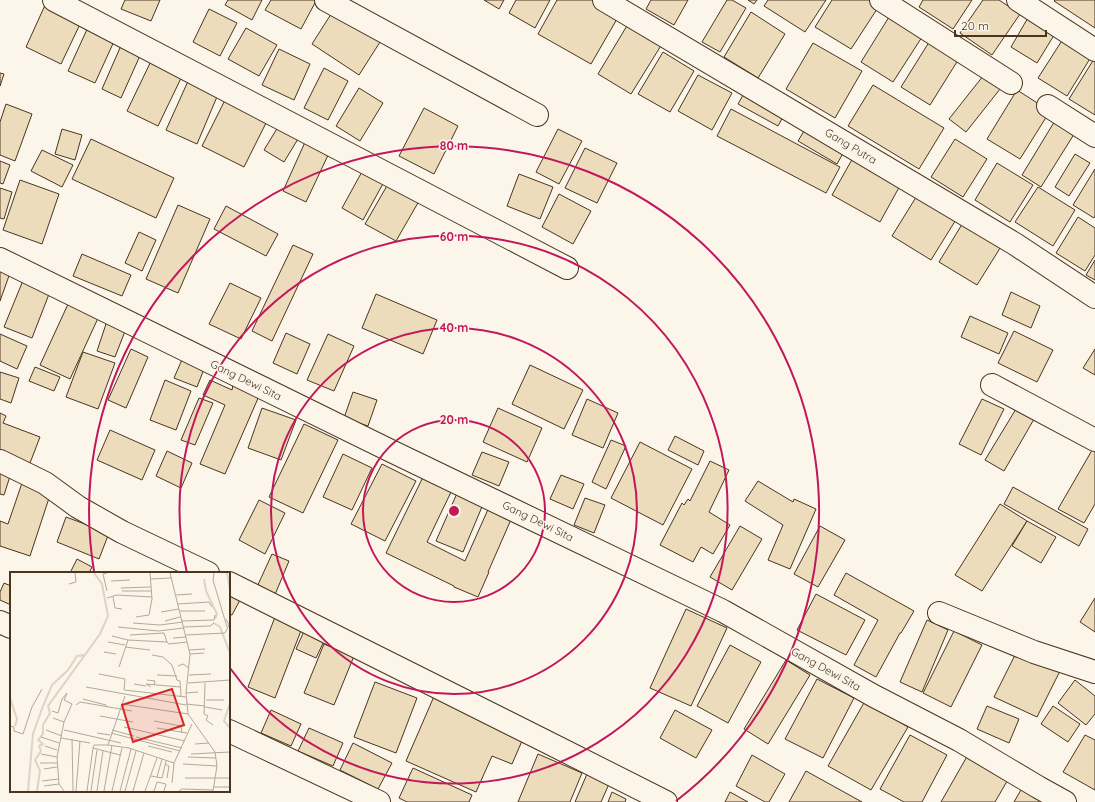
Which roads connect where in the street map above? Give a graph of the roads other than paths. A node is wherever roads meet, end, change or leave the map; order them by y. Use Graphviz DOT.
graph roads {
  1 [pos="54,0"];
  2 [pos="326,0"];
  3 [pos="604,0"];
  4 [pos="881,0"];
  5 [pos="1018,0"];
  6 [pos="1095,50"];
  7 [pos="1012,83"];
  8 [pos="1048,106"];
  9 [pos="537,115"];
  10 [pos="1095,136"];
  11 [pos="0,259"];
  12 [pos="567,268"];
  13 [pos="1095,297"];
  14 [pos="992,385"];
  15 [pos="1095,440"];
  16 [pos="0,462"];
  17 [pos="206,572"];
  18 [pos="230,584"];
  19 [pos="939,613"];
  20 [pos="0,622"];
  21 [pos="10,627"];
  22 [pos="1095,672"];
  23 [pos="230,731"];
  24 [pos="379,802"];
  25 [pos="666,802"];
  26 [pos="1065,802"];
  1 -- 12 [label="street"];
  2 -- 9 [label="street"];
  3 -- 13 [label="street, Gang Putra"];
  4 -- 7 [label="street"];
  5 -- 6 [label="street"];
  8 -- 10 [label="street"];
  11 -- 26 [label="street, Gang Dewi Sita"];
  14 -- 15 [label="street"];
  16 -- 17 [label="street"];
  18 -- 25 [label="street"];
  19 -- 22 [label="street"];
  20 -- 21 [label="street"];
  23 -- 24 [label="street"];
}
